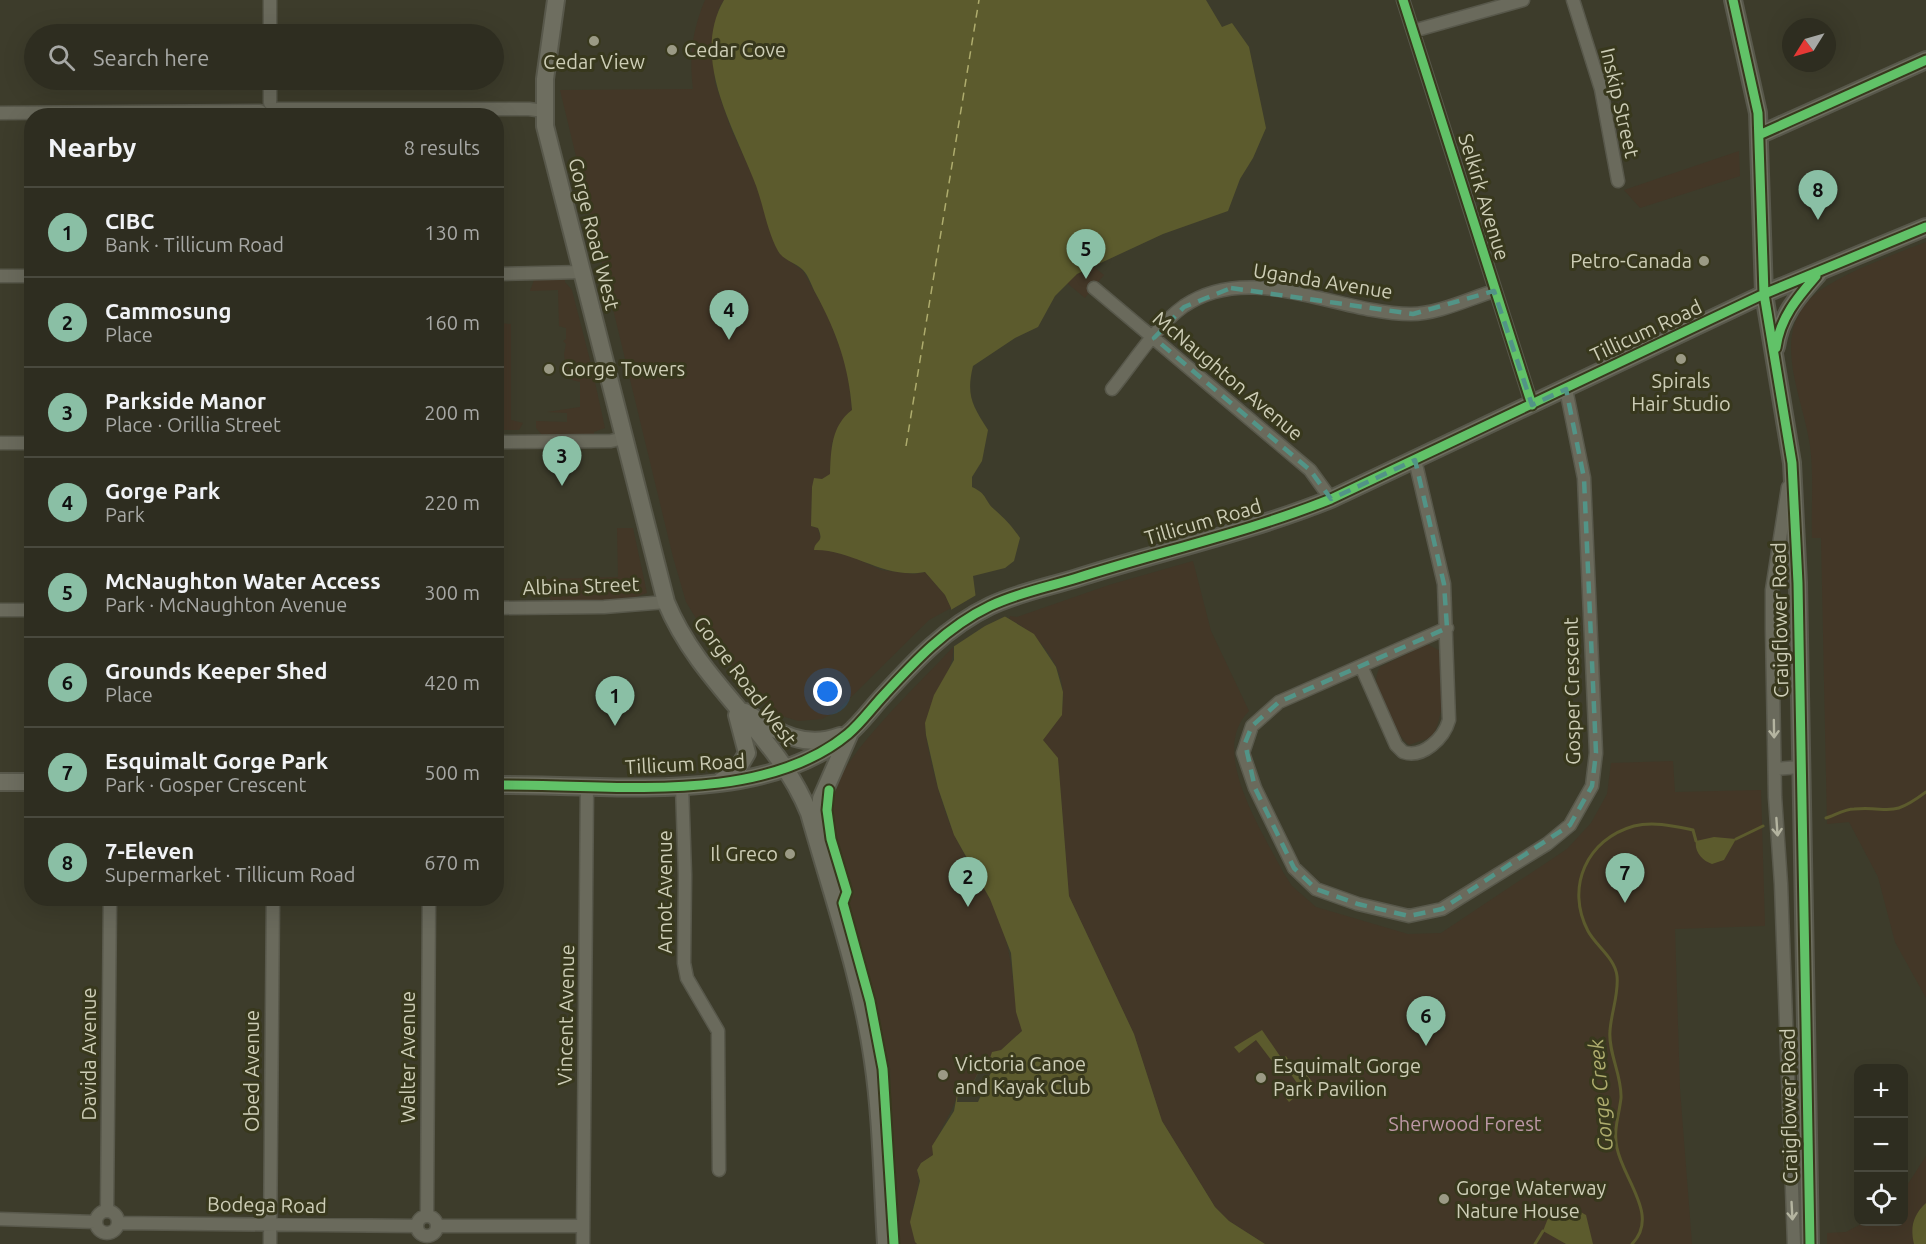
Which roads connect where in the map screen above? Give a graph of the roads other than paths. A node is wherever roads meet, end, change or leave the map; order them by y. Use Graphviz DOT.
graph roads {
  1 [pos="270,0"];
  2 [pos="556,0"];
  3 [pos="1403,0"];
  4 [pos="1523,0"];
  5 [pos="1572,0"];
  6 [pos="1733,0"];
  7 [pos="270,24"];
  8 [pos="1413,31"];
  9 [pos="1926,60"];
  10 [pos="270,90"];
  11 [pos="269,108"];
  12 [pos="504,109"];
  13 [pos="544,111"];
  14 [pos="0,113"];
  15 [pos="24,113"];
  16 [pos="1759,135"];
  17 [pos="1618,181"];
  18 [pos="1926,227"];
  19 [pos="582,272"];
  20 [pos="1820,272"];
  21 [pos="504,274"];
  22 [pos="0,276"];
  23 [pos="24,276"];
  24 [pos="1094,288"];
  25 [pos="1494,291"];
  26 [pos="1764,294"];
  27 [pos="1154,338"];
  28 [pos="1777,374"];
  29 [pos="1112,388"];
  30 [pos="1566,389"];
  31 [pos="1532,405"];
  32 [pos="624,438"];
  33 [pos="504,442"];
  34 [pos="0,443"];
  35 [pos="24,443"];
  36 [pos="1415,460"];
  37 [pos="1792,463"];
  38 [pos="1331,499"];
  39 [pos="666,602"];
  40 [pos="504,608"];
  41 [pos="24,609"];
  42 [pos="0,610"];
  43 [pos="1447,628"];
  44 [pos="1361,666"];
  45 [pos="734,705"];
  46 [pos="851,732"];
  47 [pos="1800,767"];
  48 [pos="1775,769"];
  49 [pos="786,770"];
  50 [pos="0,782"];
  51 [pos="24,782"];
  52 [pos="720,782"];
  53 [pos="504,785"];
  54 [pos="587,786"];
  55 [pos="682,786"];
  56 [pos="822,861"];
  57 [pos="110,906"];
  58 [pos="273,906"];
  59 [pos="429,906"];
  60 [pos="719,1170"];
  61 [pos="107,1210"];
  62 [pos="427,1215"];
  63 [pos="0,1219"];
  64 [pos="95,1222"];
  65 [pos="118,1223"];
  66 [pos="270,1225"];
  67 [pos="416,1226"];
  68 [pos="438,1226"];
  69 [pos="583,1226"];
  70 [pos="107,1239"];
  71 [pos="426,1240"];
  72 [pos="270,1244"];
  73 [pos="583,1244"];
  74 [pos="886,1244"];
  75 [pos="1794,1244"];
  76 [pos="1810,1244"];
  1 -- 7 [label="street"];
  2 -- 13 [label="main road, Gorge Road West"];
  3 -- 8 [label="street, Selkirk Avenue"];
  4 -- 8 [label="street"];
  5 -- 17 [label="street, Inskip Street"];
  6 -- 16 [label="main road, Craigflower Road"];
  8 -- 25 [label="street, Selkirk Avenue"];
  9 -- 16 [label="main road"];
  10 -- 11 [label="street"];
  12 -- 13 [label="street"];
  13 -- 19 [label="main road, Gorge Road West"];
  14 -- 15 [label="street"];
  16 -- 26 [label="main road, Craigflower Road"];
  18 -- 20 [label="main road, Tillicum Road"];
  19 -- 21 [label="street"];
  19 -- 32 [label="main road, Gorge Road West"];
  20 -- 26 [label="main road, Tillicum Road"];
  20 -- 28 [label="main road"];
  22 -- 23 [label="street"];
  24 -- 27 [label="street, McNaughton Avenue"];
  25 -- 27 [label="street, Uganda Avenue"];
  25 -- 31 [label="street, Selkirk Avenue"];
  26 -- 28 [label="main road, Craigflower Road"];
  26 -- 30 [label="main road, Tillicum Road"];
  27 -- 29 [label="street, Uganda Avenue"];
  27 -- 38 [label="street, McNaughton Avenue"];
  28 -- 37 [label="main road, Craigflower Road"];
  30 -- 31 [label="main road, Tillicum Road"];
  30 -- 44 [label="street, Gosper Crescent"];
  31 -- 36 [label="main road, Tillicum Road"];
  32 -- 33 [label="street"];
  32 -- 39 [label="main road, Gorge Road West"];
  34 -- 35 [label="street"];
  36 -- 38 [label="main road, Tillicum Road"];
  36 -- 43 [label="street"];
  37 -- 47 [label="main road, Craigflower Road"];
  37 -- 48 [label="street, Craigflower Road, one-way"];
  38 -- 46 [label="main road, Tillicum Road"];
  39 -- 40 [label="street, Albina Street"];
  39 -- 45 [label="main road, Gorge Road West"];
  41 -- 42 [label="street"];
  43 -- 44 [label="street, Gosper Crescent"];
  43 -- 44 [label="street"];
  45 -- 46 [label="main road"];
  45 -- 49 [label="main road, Gorge Road West"];
  45 -- 52 [label="main road"];
  46 -- 49 [label="main road, Tillicum Road"];
  46 -- 56 [label="main road"];
  47 -- 48 [label="street"];
  47 -- 76 [label="main road, Craigflower Road"];
  48 -- 75 [label="street, Craigflower Road, one-way"];
  49 -- 52 [label="main road, Tillicum Road"];
  49 -- 56 [label="main road, Gorge Road West"];
  50 -- 51 [label="main road"];
  52 -- 55 [label="main road, Tillicum Road"];
  53 -- 54 [label="main road, Tillicum Road"];
  54 -- 55 [label="main road, Tillicum Road"];
  54 -- 69 [label="street, Vincent Avenue"];
  55 -- 60 [label="street, Arnot Avenue"];
  56 -- 74 [label="main road, Gorge Road West"];
  57 -- 61 [label="street, Davida Avenue"];
  58 -- 66 [label="street, Obed Avenue"];
  59 -- 62 [label="street, Walter Avenue"];
  61 -- 64 [label="street"];
  61 -- 65 [label="street"];
  62 -- 67 [label="street"];
  62 -- 68 [label="street"];
  63 -- 64 [label="street"];
  64 -- 70 [label="street"];
  65 -- 66 [label="street, Bodega Road"];
  65 -- 70 [label="street"];
  66 -- 67 [label="street, Bodega Road"];
  66 -- 72 [label="street, Obed Avenue"];
  67 -- 71 [label="street"];
  68 -- 69 [label="street"];
  68 -- 71 [label="street"];
  69 -- 73 [label="street, Vincent Avenue"];
}
